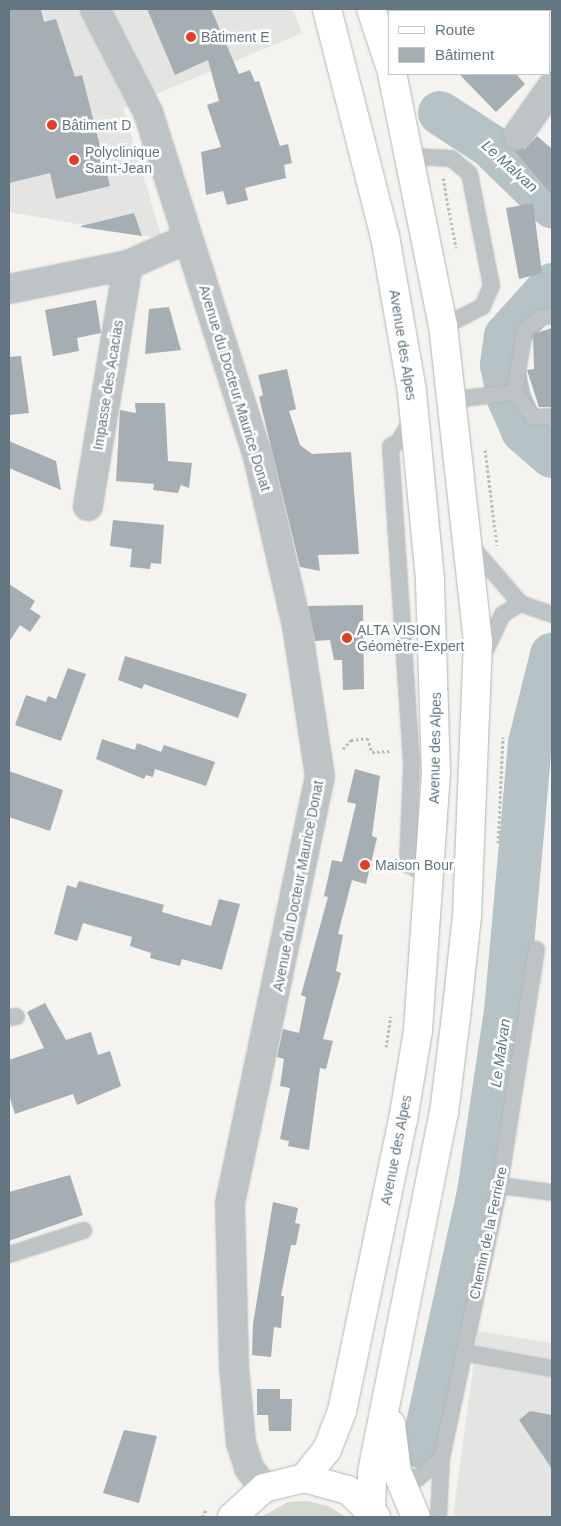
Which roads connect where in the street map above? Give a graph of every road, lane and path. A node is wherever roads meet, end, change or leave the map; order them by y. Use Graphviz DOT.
graph roads {
  1 [pos="95,9"];
  2 [pos="327,9"];
  3 [pos="371,9"];
  4 [pos="388,60"];
  5 [pos="392,75"];
  6 [pos="552,87"];
  7 [pos="518,135"];
  8 [pos="412,156"];
  9 [pos="187,239"];
  10 [pos="128,265"];
  11 [pos="9,289"];
  12 [pos="552,315"];
  13 [pos="444,326"];
  14 [pos="514,392"];
  15 [pos="454,399"];
  16 [pos="414,414"];
  17 [pos="552,416"];
  18 [pos="88,506"];
  19 [pos="470,544"];
  20 [pos="527,606"];
  21 [pos="552,614"];
  22 [pos="475,672"];
  23 [pos="410,750"];
  24 [pos="320,776"];
  25 [pos="431,877"];
  26 [pos="536,949"];
  27 [pos="392,1010"];
  28 [pos="385,1058"];
  29 [pos="499,1185"];
  30 [pos="552,1192"];
  31 [pos="83,1230"];
  32 [pos="9,1254"];
  33 [pos="463,1352"];
  34 [pos="552,1368"];
  35 [pos="388,1384"];
  36 [pos="441,1458"];
  37 [pos="397,1472"];
  38 [pos="304,1478"];
  39 [pos="264,1488"];
  40 [pos="373,1514"];
  41 [pos="232,1517"];
  42 [pos="416,1517"];
  43 [pos="438,1517"];
  1 -- 9 [label="street, Avenue du Docteur Maurice Donat"];
  2 -- 16 [label="main road, Avenue des Alpes"];
  3 -- 4 [label="main road"];
  5 -- 8 [label="main road"];
  6 -- 7 [label="street"];
  8 -- 13 [label="main road"];
  8 -- 13 [label="lane"];
  9 -- 10 [label="street"];
  9 -- 24 [label="street, Avenue du Docteur Maurice Donat"];
  10 -- 11 [label="street"];
  10 -- 18 [label="street, Impasse des Acacias"];
  12 -- 14 [label="lane"];
  13 -- 15 [label="main road"];
  14 -- 15 [label="lane"];
  14 -- 17 [label="lane"];
  15 -- 19 [label="main road"];
  16 -- 23 [label="lane"];
  16 -- 25 [label="main road, Avenue des Alpes"];
  19 -- 20 [label="lane"];
  19 -- 22 [label="main road"];
  20 -- 21 [label="lane"];
  20 -- 22 [label="lane"];
  22 -- 35 [label="main road"];
  23 -- 24 [label="path"];
  23 -- 25 [label="lane"];
  24 -- 39 [label="street, Avenue du Docteur Maurice Donat"];
  25 -- 38 [label="main road, Avenue des Alpes"];
  26 -- 29 [label="lane, Chemin de la Ferrière"];
  27 -- 28 [label="path"];
  29 -- 30 [label="lane"];
  29 -- 33 [label="lane, Chemin de la Ferrière"];
  31 -- 32 [label="lane"];
  33 -- 34 [label="lane"];
  33 -- 36 [label="lane, Chemin de la Ferrière"];
  35 -- 37 [label="main road"];
  35 -- 40 [label="main road"];
  36 -- 37 [label="lane"];
  36 -- 43 [label="lane, Chemin de la Ferrière"];
  37 -- 42 [label="main road"];
  38 -- 39 [label="main road"];
  38 -- 40 [label="main road"];
  39 -- 41 [label="main road"];
}
